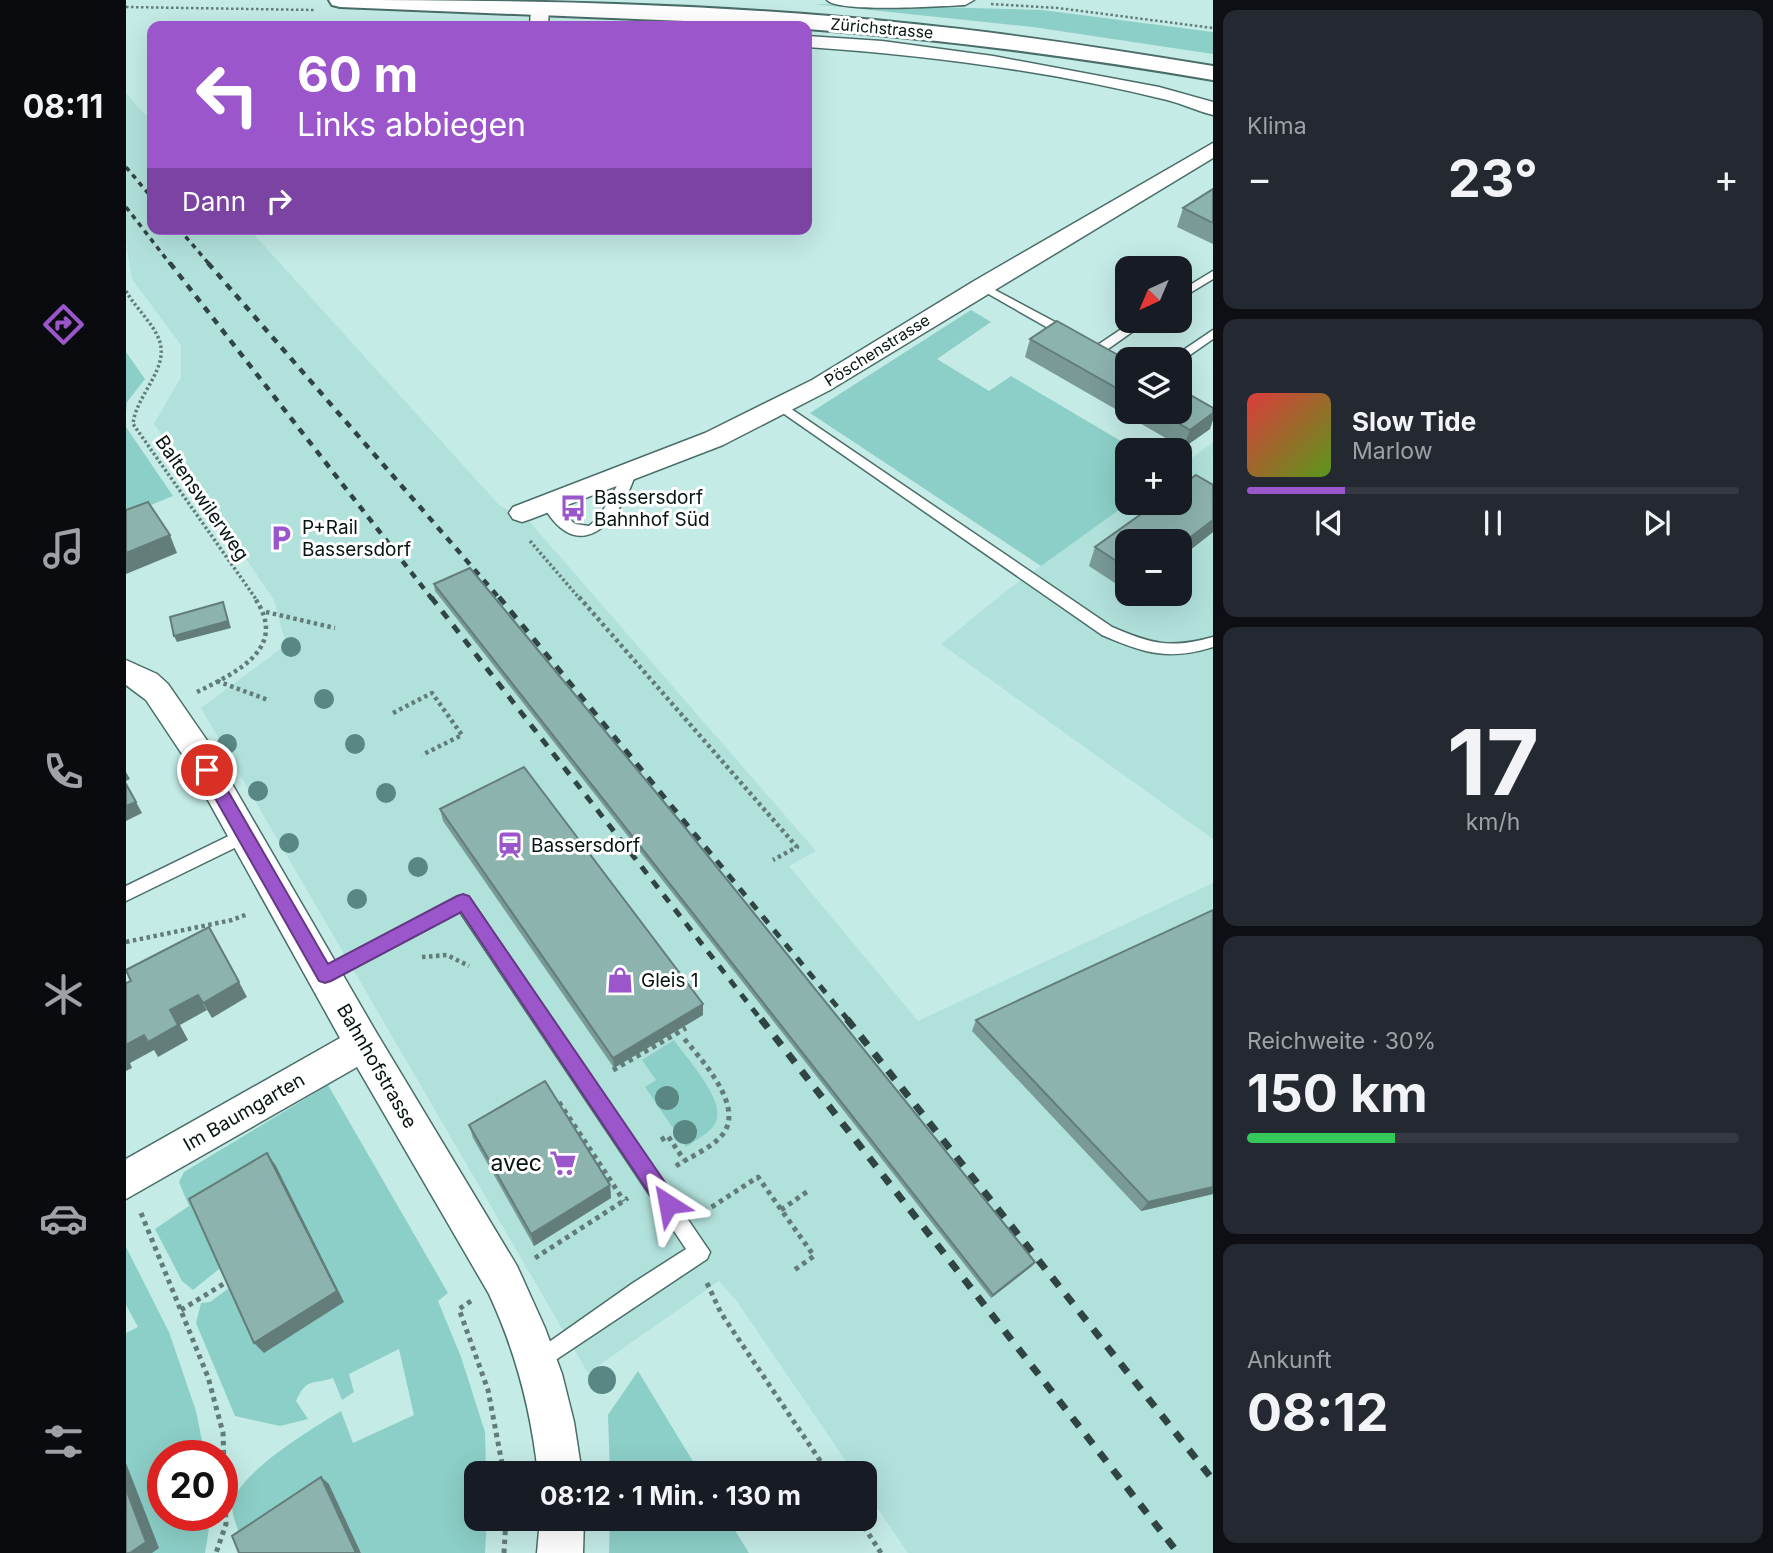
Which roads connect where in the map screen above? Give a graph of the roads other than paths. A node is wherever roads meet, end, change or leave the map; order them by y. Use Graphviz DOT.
graph roads {
  1 [pos="619,0"];
  2 [pos="836,0"];
  3 [pos="964,1"];
  4 [pos="330,5"];
  5 [pos="541,11"];
  6 [pos="804,21"];
  7 [pos="812,22"];
  8 [pos="812,41"];
  9 [pos="1213,61"];
  10 [pos="1213,73"];
  11 [pos="1213,109"];
  12 [pos="1213,149"];
  13 [pos="1213,274"];
  14 [pos="982,286"];
  15 [pos="1192,288"];
  16 [pos="1127,333"];
  17 [pos="1213,334"];
  18 [pos="1192,348"];
  19 [pos="781,406"];
  20 [pos="629,472"];
  21 [pos="557,499"];
  22 [pos="523,513"];
  23 [pos="1213,642"];
  24 [pos="135,676"];
  25 [pos="244,835"];
  26 [pos="126,894"];
  27 [pos="325,975"];
  28 [pos="363,1044"];
  29 [pos="127,1180"];
  30 [pos="539,1361"];
  31 [pos="559,1461"];
  32 [pos="561,1531"];
  33 [pos="560,1553"];
  1 -- 9 [label="main road, Zürichstrasse"];
  2 -- 3 [label="street"];
  4 -- 5 [label="main road, Zürichstrasse"];
  5 -- 6 [label="main road, Zürichstrasse"];
  7 -- 10 [label="main road, Zürichstrasse"];
  8 -- 11 [label="street"];
  12 -- 14 [label="street, Pöschenstrasse"];
  13 -- 15 [label="lane"];
  14 -- 16 [label="lane"];
  14 -- 19 [label="street, Pöschenstrasse"];
  17 -- 18 [label="lane"];
  19 -- 20 [label="street, Pöschenstrasse"];
  19 -- 23 [label="lane"];
  20 -- 21 [label="street, Pöschenstrasse"];
  20 -- 21 [label="lane"];
  21 -- 22 [label="street, Pöschenstrasse"];
  24 -- 25 [label="street, Bahnhofstrasse"];
  25 -- 26 [label="lane"];
  25 -- 27 [label="street, Bahnhofstrasse"];
  27 -- 28 [label="street, Bahnhofstrasse"];
  27 -- 30 [label="lane"];
  28 -- 29 [label="street, Im Baumgarten"];
  28 -- 30 [label="street, Bahnhofstrasse"];
  30 -- 31 [label="street, Bahnhofstrasse"];
  32 -- 33 [label="street"];
}
